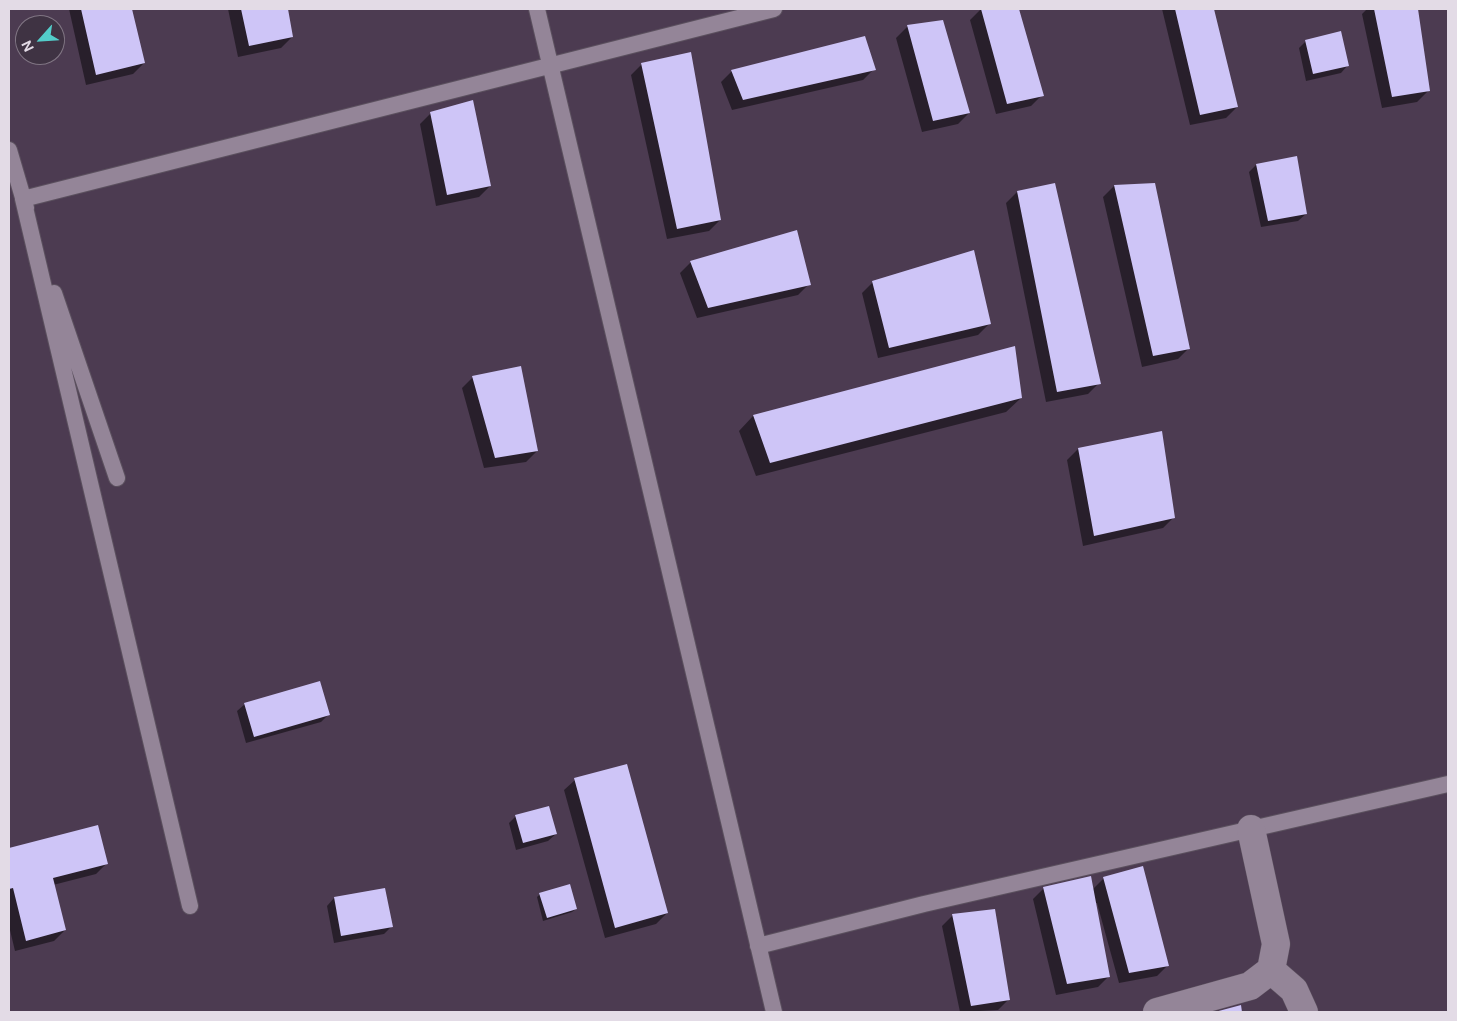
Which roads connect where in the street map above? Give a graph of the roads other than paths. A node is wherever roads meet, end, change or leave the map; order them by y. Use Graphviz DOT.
graph roads {
  1 [pos="537,9"];
  2 [pos="774,9"];
  3 [pos="550,65"];
  4 [pos="9,150"];
  5 [pos="23,199"];
  6 [pos="117,478"];
  7 [pos="1448,784"];
  8 [pos="1251,830"];
  9 [pos="190,906"];
  10 [pos="758,946"];
  11 [pos="1271,970"];
  12 [pos="774,1012"];
  13 [pos="1158,1012"];
  14 [pos="1304,1012"];
  1 -- 3 [label="lane"];
  2 -- 3 [label="lane"];
  3 -- 5 [label="lane"];
  3 -- 10 [label="lane"];
  4 -- 5 [label="lane"];
  5 -- 6 [label="lane"];
  5 -- 9 [label="lane"];
  7 -- 8 [label="lane"];
  8 -- 10 [label="lane"];
  8 -- 11 [label="street"];
  10 -- 12 [label="lane"];
  11 -- 13 [label="street"];
  11 -- 14 [label="street"];
}
